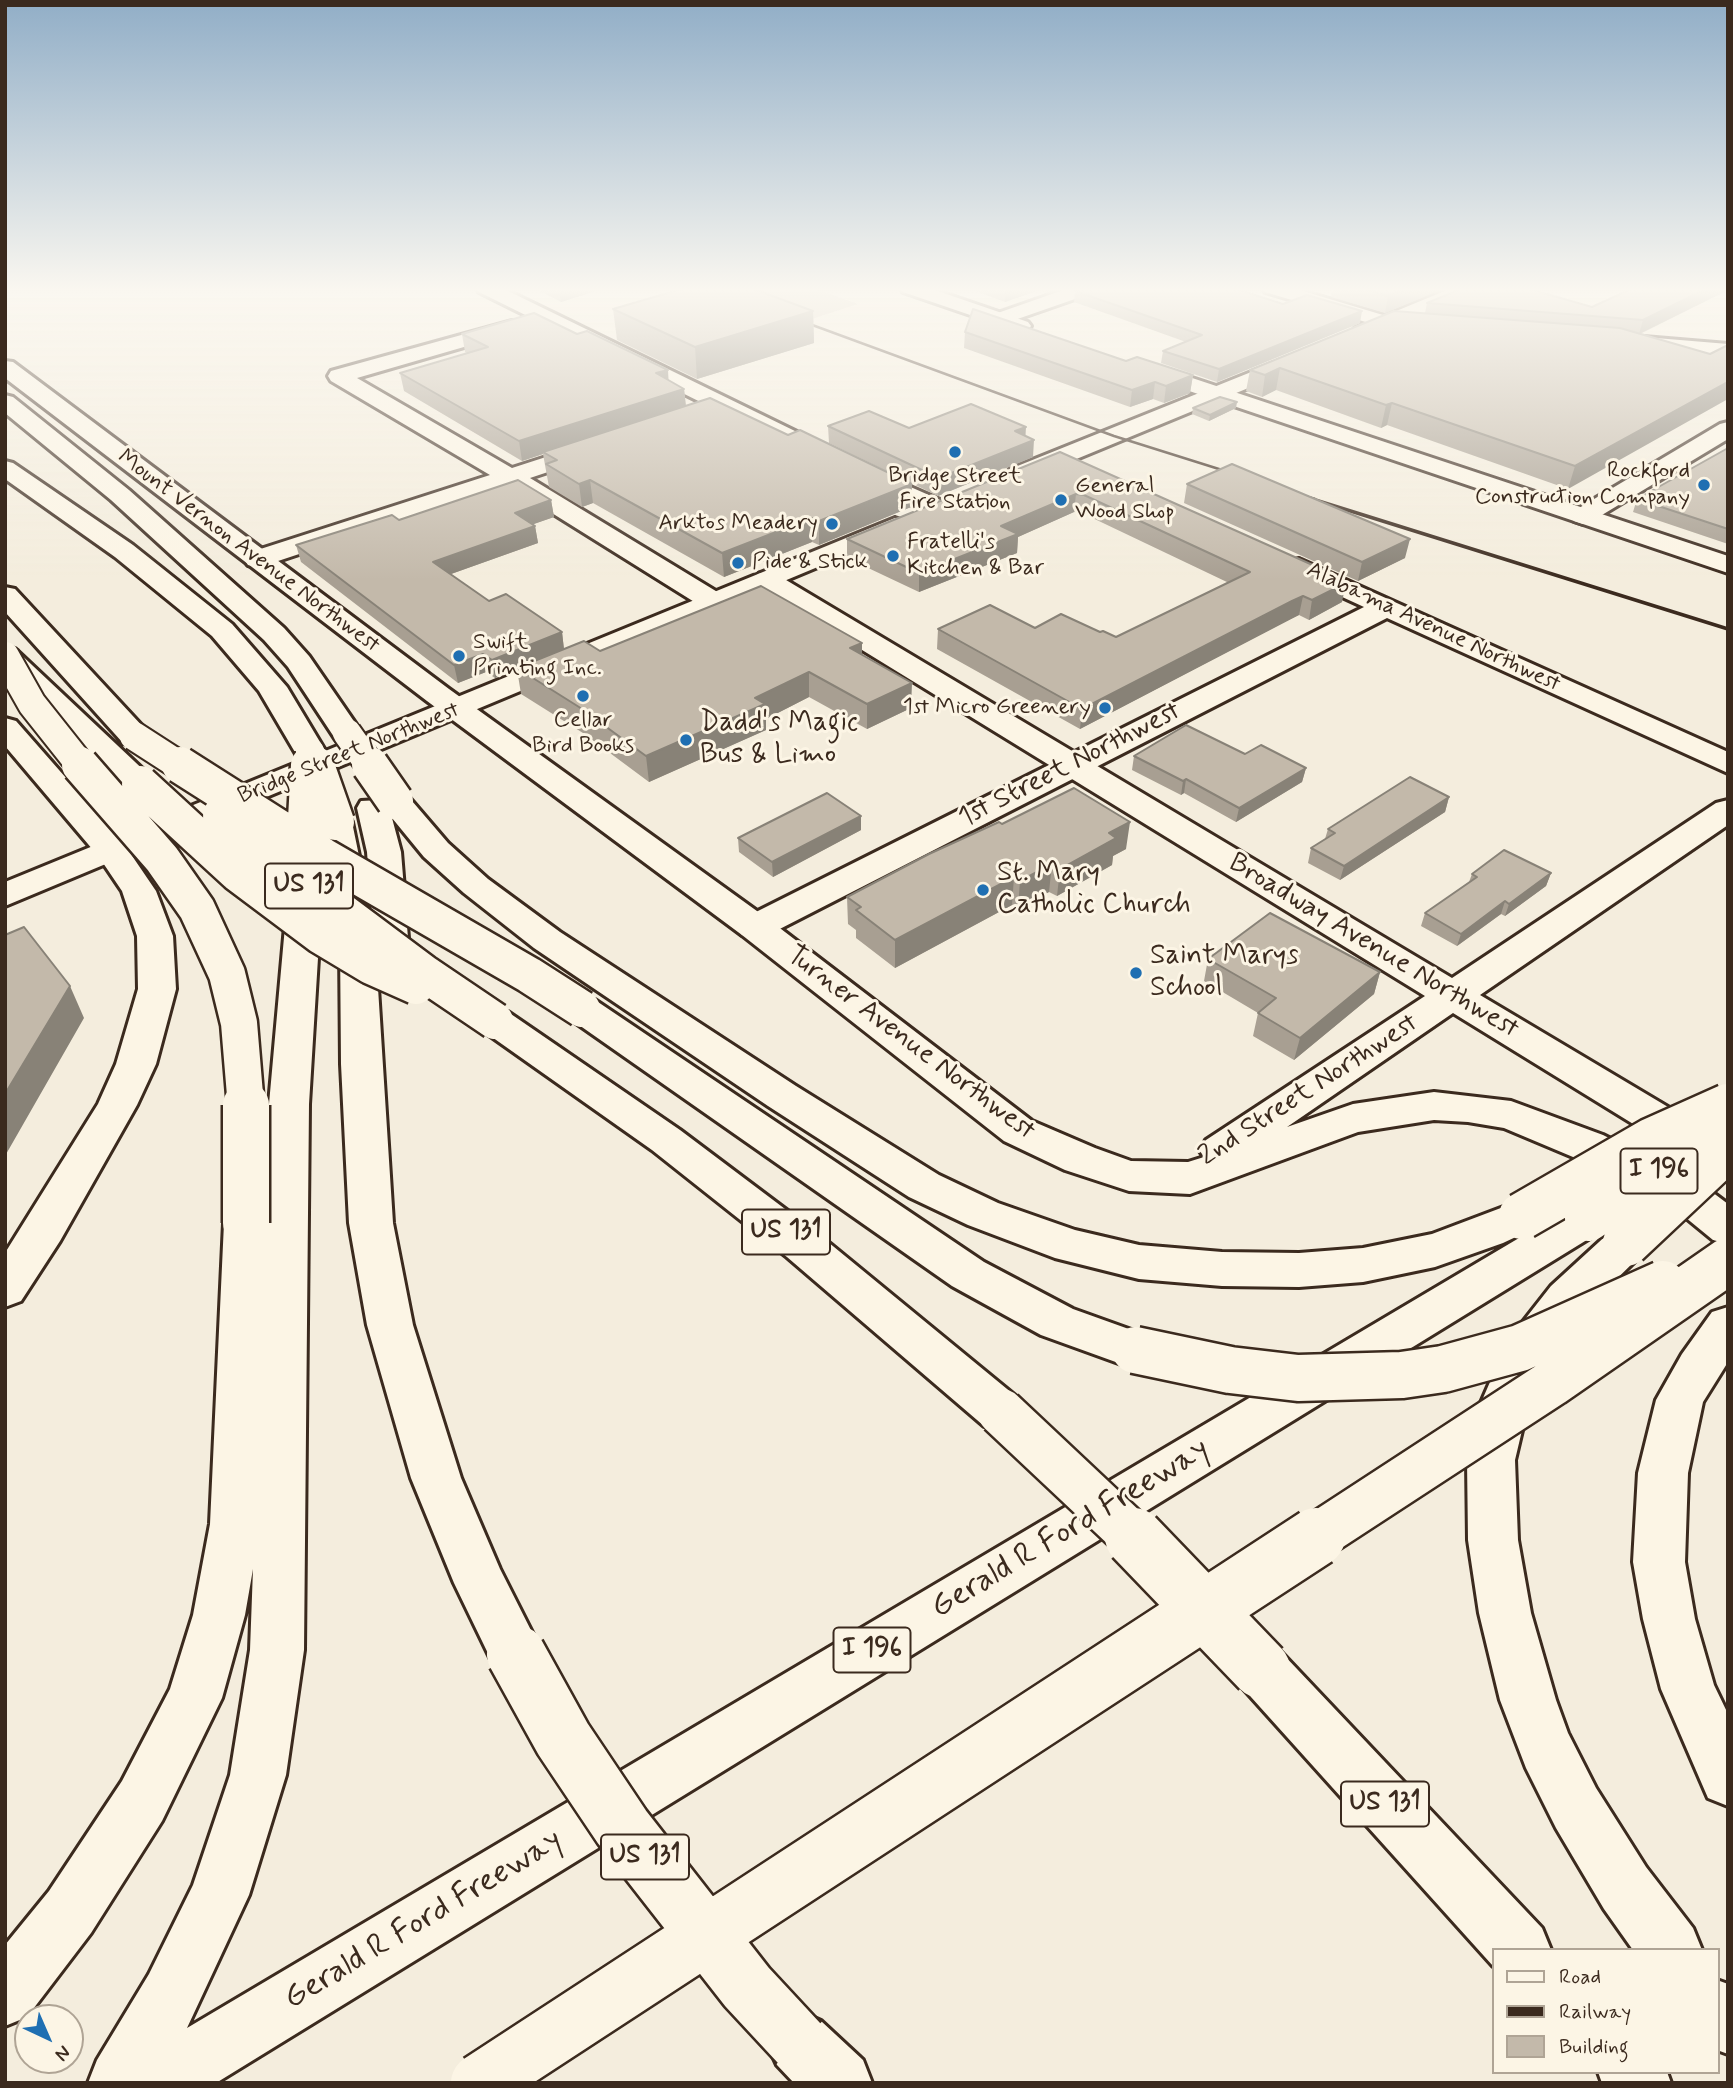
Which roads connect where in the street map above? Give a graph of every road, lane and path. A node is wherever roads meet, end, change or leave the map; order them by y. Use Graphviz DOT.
graph roads {
  1 [pos="29,385"];
  2 [pos="355,385"];
  3 [pos="685,385"];
  4 [pos="1195,385"];
  5 [pos="1235,385"];
  6 [pos="1217,393"];
  7 [pos="5,402"];
  8 [pos="726,405"];
  9 [pos="694,416"];
  10 [pos="1728,429"];
  11 [pos="614,442"];
  12 [pos="5,444"];
  13 [pos="807,446"];
  14 [pos="1062,457"];
  15 [pos="845,464"];
  16 [pos="5,468"];
  17 [pos="1093,471"];
  18 [pos="510,477"];
  19 [pos="999,482"];
  20 [pos="962,498"];
  21 [pos="938,508"];
  22 [pos="1583,516"];
  23 [pos="1277,556"];
  24 [pos="257,559"];
  25 [pos="1728,565"];
  26 [pos="767,580"];
  27 [pos="221,587"];
  28 [pos="5,595"];
  29 [pos="714,602"];
  30 [pos="1386,607"];
  31 [pos="5,655"];
  32 [pos="458,709"];
  33 [pos="5,727"];
  34 [pos="134,736"];
  35 [pos="1071,764"];
  36 [pos="1728,764"];
  37 [pos="384,804"];
  38 [pos="1728,810"];
  39 [pos="320,830"];
  40 [pos="112,851"];
  41 [pos="5,895"];
  42 [pos="755,927"];
  43 [pos="1454,997"];
  44 [pos="495,1021"];
  45 [pos="361,1064"];
  46 [pos="1728,1107"];
  47 [pos="1728,1121"];
  48 [pos="1728,1147"];
  49 [pos="1728,1163"];
  50 [pos="1166,1177"];
  51 [pos="1728,1228"];
  52 [pos="1607,1231"];
  53 [pos="1728,1259"];
  54 [pos="5,1289"];
  55 [pos="1728,1325"];
  56 [pos="1728,1778"];
  57 [pos="1518,1948"];
  58 [pos="1670,1948"];
  59 [pos="5,1996"];
  60 [pos="820,2063"];
  61 [pos="120,2083"];
  62 [pos="156,2083"];
  63 [pos="480,2083"];
  1 -- 24 [label="main road, Mount Vernon Avenue Northwest"];
  2 -- 18 [label="main road"];
  3 -- 8 [label="main road"];
  4 -- 6 [label="main road"];
  5 -- 6 [label="main road"];
  6 -- 14 [label="main road"];
  6 -- 22 [label="main road"];
  7 -- 27 [label="main road"];
  8 -- 9 [label="main road"];
  8 -- 13 [label="main road"];
  10 -- 22 [label="main road"];
  11 -- 18 [label="main road"];
  12 -- 27 [label="main road"];
  14 -- 17 [label="main road"];
  14 -- 19 [label="main road"];
  15 -- 21 [label="main road"];
  16 -- 39 [label="main road, bridge"];
  18 -- 24 [label="main road"];
  18 -- 29 [label="main road"];
  20 -- 21 [label="main road, Bridge Street Northwest"];
  21 -- 26 [label="main road, Bridge Street Northwest"];
  22 -- 25 [label="main road"];
  23 -- 30 [label="main road, Alabama Avenue Northwest"];
  24 -- 32 [label="main road, Mount Vernon Avenue Northwest"];
  26 -- 29 [label="main road, Bridge Street Northwest"];
  26 -- 35 [label="main road, Broadway Avenue Northwest"];
  27 -- 37 [label="main road, bridge"];
  28 -- 34 [label="main road, US 131"];
  29 -- 32 [label="main road, Bridge Street Northwest"];
  30 -- 35 [label="main road, 1st Street Northwest"];
  30 -- 36 [label="main road, Alabama Avenue Northwest"];
  31 -- 44 [label="main road, bridge"];
  31 -- 59 [label="main road, bridge"];
  32 -- 40 [label="main road, Bridge Street Northwest"];
  32 -- 42 [label="main road, Turner Avenue Northwest"];
  33 -- 40 [label="main road"];
  34 -- 44 [label="main road, US 131, bridge"];
  34 -- 53 [label="main road, bridge"];
  35 -- 42 [label="main road, 1st Street Northwest"];
  35 -- 43 [label="main road, Broadway Avenue Northwest"];
  37 -- 45 [label="main road"];
  37 -- 46 [label="main road, bridge"];
  38 -- 43 [label="main road, 2nd Street Northwest"];
  39 -- 45 [label="main road, US 131"];
  39 -- 61 [label="main road"];
  40 -- 41 [label="main road, Bridge Street Northwest"];
  40 -- 54 [label="main road"];
  42 -- 50 [label="main road, Turner Avenue Northwest"];
  43 -- 49 [label="main road, Broadway Avenue Northwest"];
  43 -- 50 [label="main road, 2nd Street Northwest"];
  44 -- 57 [label="main road, US 131, bridge"];
  45 -- 60 [label="main road, US 131, bridge"];
  47 -- 52 [label="main road, Gerald R Ford Freeway / I 196, bridge"];
  48 -- 52 [label="main road, bridge"];
  50 -- 51 [label="main road, Turner Avenue Northwest"];
  52 -- 58 [label="main road"];
  52 -- 62 [label="main road, Gerald R Ford Freeway / I 196"];
  53 -- 63 [label="main road, bridge"];
  55 -- 56 [label="main road"];
}
